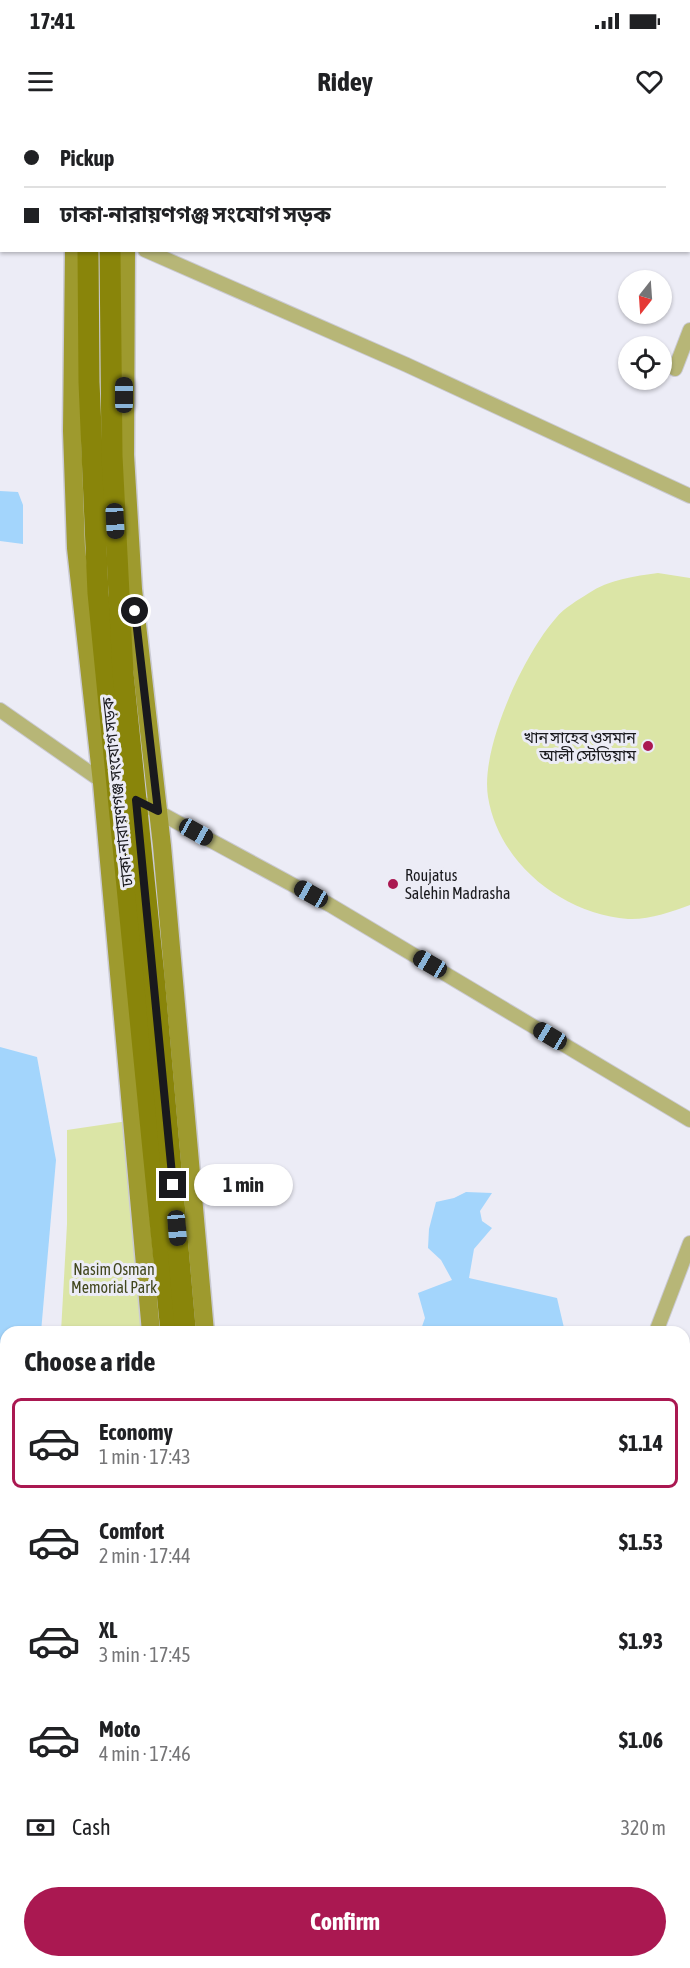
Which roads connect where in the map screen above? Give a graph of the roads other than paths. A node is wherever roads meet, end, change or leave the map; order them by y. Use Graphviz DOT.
graph roads {
  1 [pos="74,252"];
  2 [pos="88,252"];
  3 [pos="110,252"];
  4 [pos="126,252"];
  5 [pos="150,252"];
  6 [pos="690,330"];
  7 [pos="675,369"];
  8 [pos="690,496"];
  9 [pos="0,710"];
  10 [pos="109,785"];
  11 [pos="136,800"];
  12 [pos="158,811"];
  13 [pos="690,1120"];
  14 [pos="690,1244"];
  15 [pos="151,1326"];
  16 [pos="170,1326"];
  17 [pos="185,1326"];
  18 [pos="204,1326"];
  19 [pos="658,1326"];
  1 -- 10 [label="street"];
  2 -- 10 [label="main road, ঢাকা-নারায়ণগঞ্জ সংযোগ সড়ক"];
  3 -- 11 [label="main road, ঢাকা-নারায়ণগঞ্জ সংযোগ সড়ক"];
  4 -- 12 [label="street"];
  5 -- 8 [label="street"];
  6 -- 7 [label="street"];
  9 -- 10 [label="street"];
  10 -- 15 [label="street"];
  10 -- 16 [label="main road, ঢাকা-নারায়ণগঞ্জ সংযোগ সড়ক"];
  11 -- 12 [label="street"];
  11 -- 17 [label="main road, ঢাকা-নারায়ণগঞ্জ সংযোগ সড়ক"];
  12 -- 13 [label="street"];
  12 -- 18 [label="street"];
  14 -- 19 [label="street"];
}
